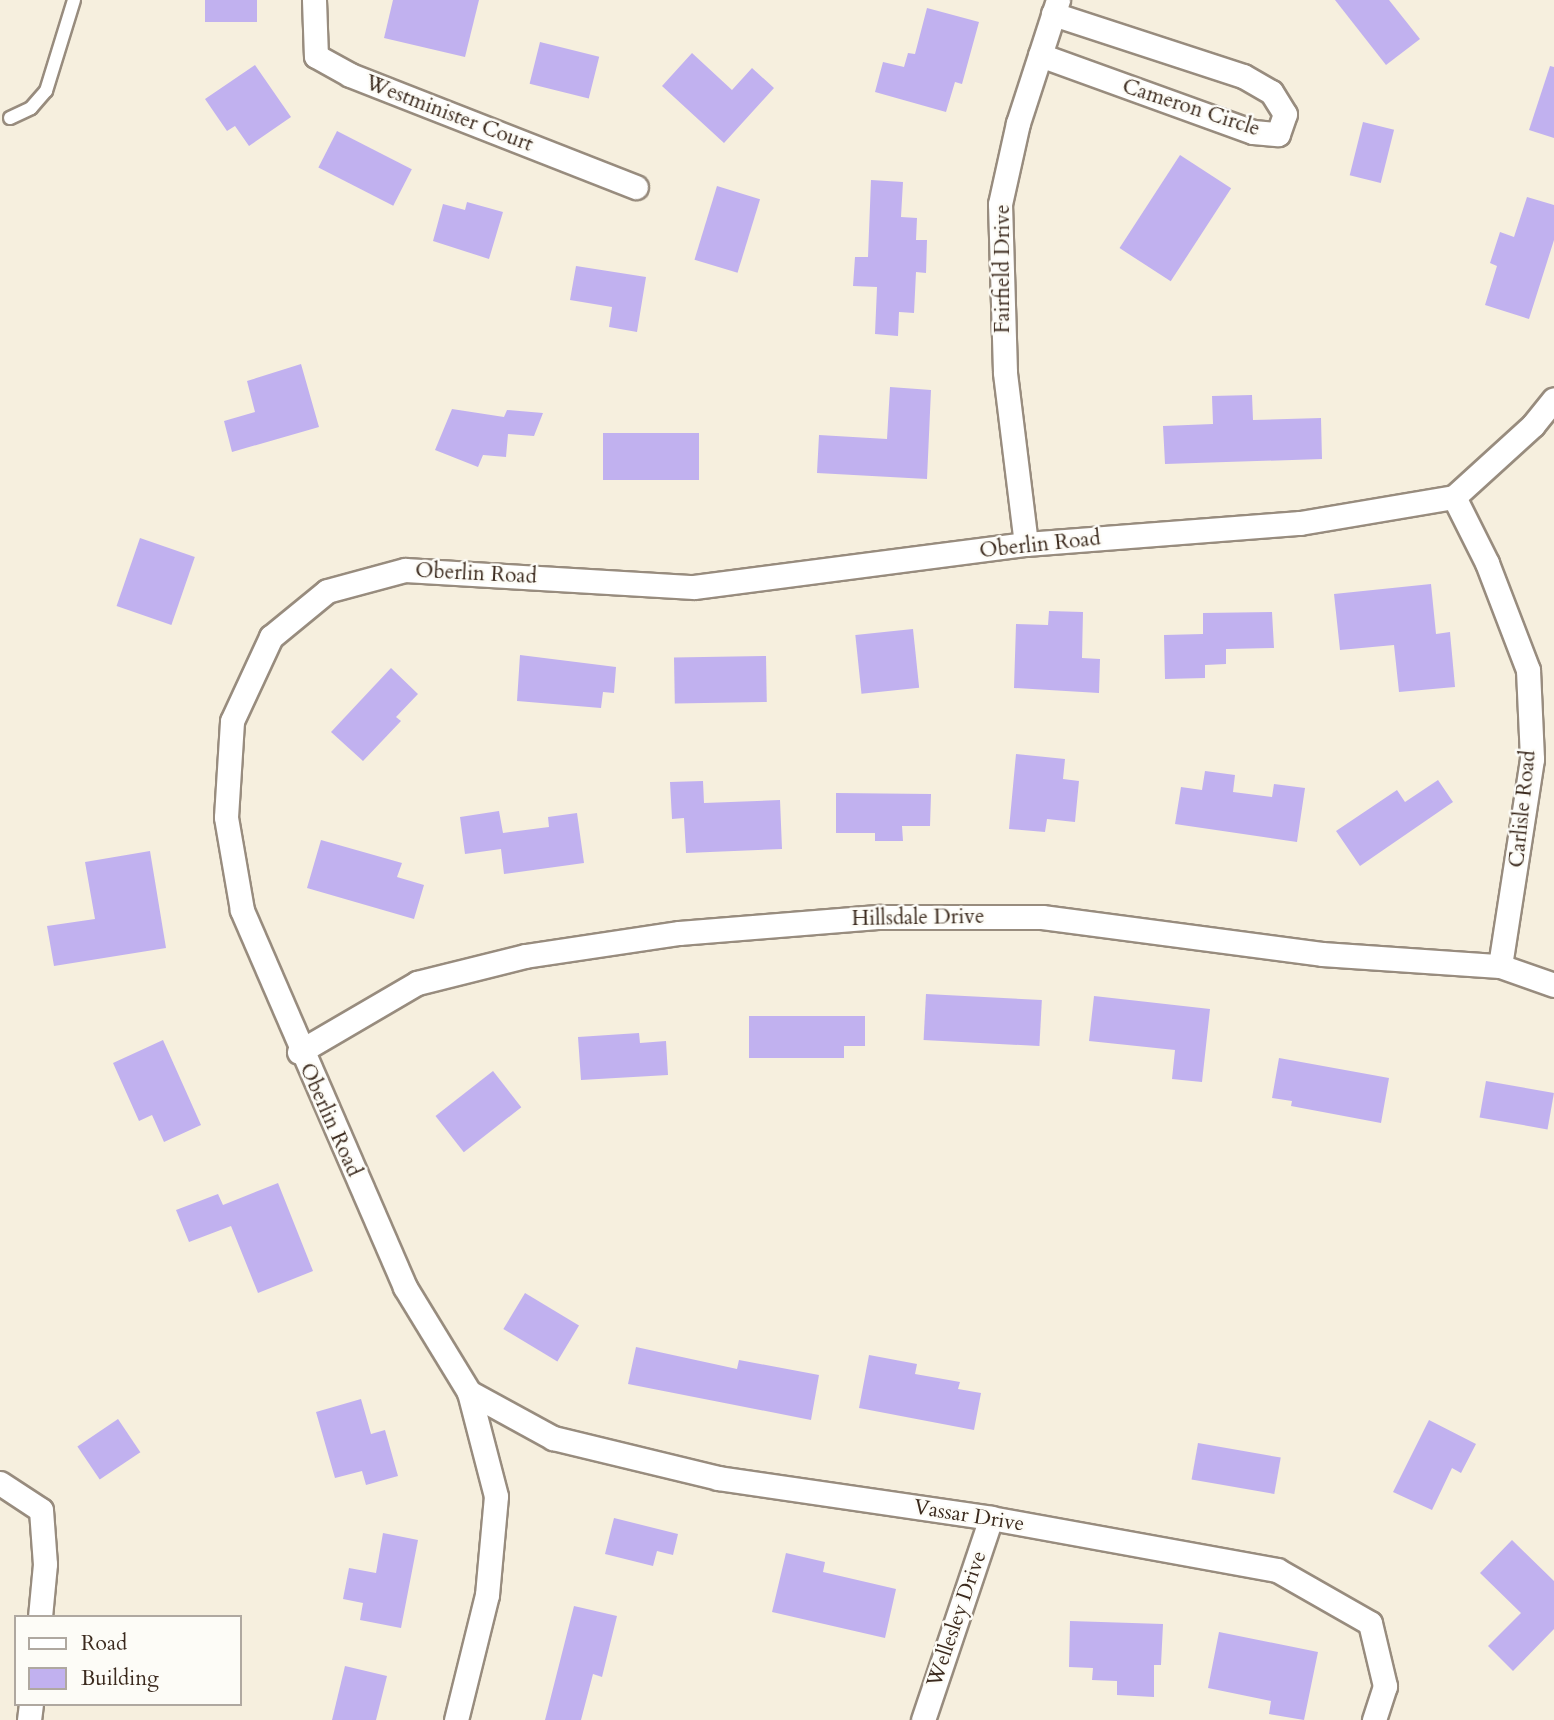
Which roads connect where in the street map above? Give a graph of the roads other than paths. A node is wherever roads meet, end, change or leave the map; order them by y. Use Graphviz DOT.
graph roads {
  1 [pos="74,0"];
  2 [pos="314,0"];
  3 [pos="1056,7"];
  4 [pos="1040,55"];
  5 [pos="10,118"];
  6 [pos="636,187"];
  7 [pos="1554,399"];
  8 [pos="1454,496"];
  9 [pos="1026,544"];
  10 [pos="1500,966"];
  11 [pos="1554,985"];
  12 [pos="299,1052"];
  13 [pos="469,1392"];
  14 [pos="0,1483"];
  15 [pos="991,1518"];
  16 [pos="40,1615"];
  17 [pos="456,1720"];
  18 [pos="923,1720"];
  19 [pos="1374,1720"];
  1 -- 5 [label="lane"];
  2 -- 6 [label="street, Westminister Court"];
  3 -- 4 [label="street, Fairfield Drive"];
  3 -- 4 [label="street, Cameron Circle"];
  4 -- 9 [label="street, Fairfield Drive"];
  7 -- 8 [label="street"];
  8 -- 9 [label="street, Oberlin Road"];
  8 -- 10 [label="street, Carlisle Road"];
  9 -- 12 [label="street, Oberlin Road"];
  10 -- 11 [label="street, Hillsdale Drive"];
  10 -- 12 [label="street, Hillsdale Drive"];
  12 -- 13 [label="street, Oberlin Road"];
  13 -- 15 [label="street, Vassar Drive"];
  13 -- 17 [label="street, Oberlin Road"];
  14 -- 16 [label="street"];
  15 -- 18 [label="street, Wellesley Drive"];
  15 -- 19 [label="street, Vassar Drive"];
}
